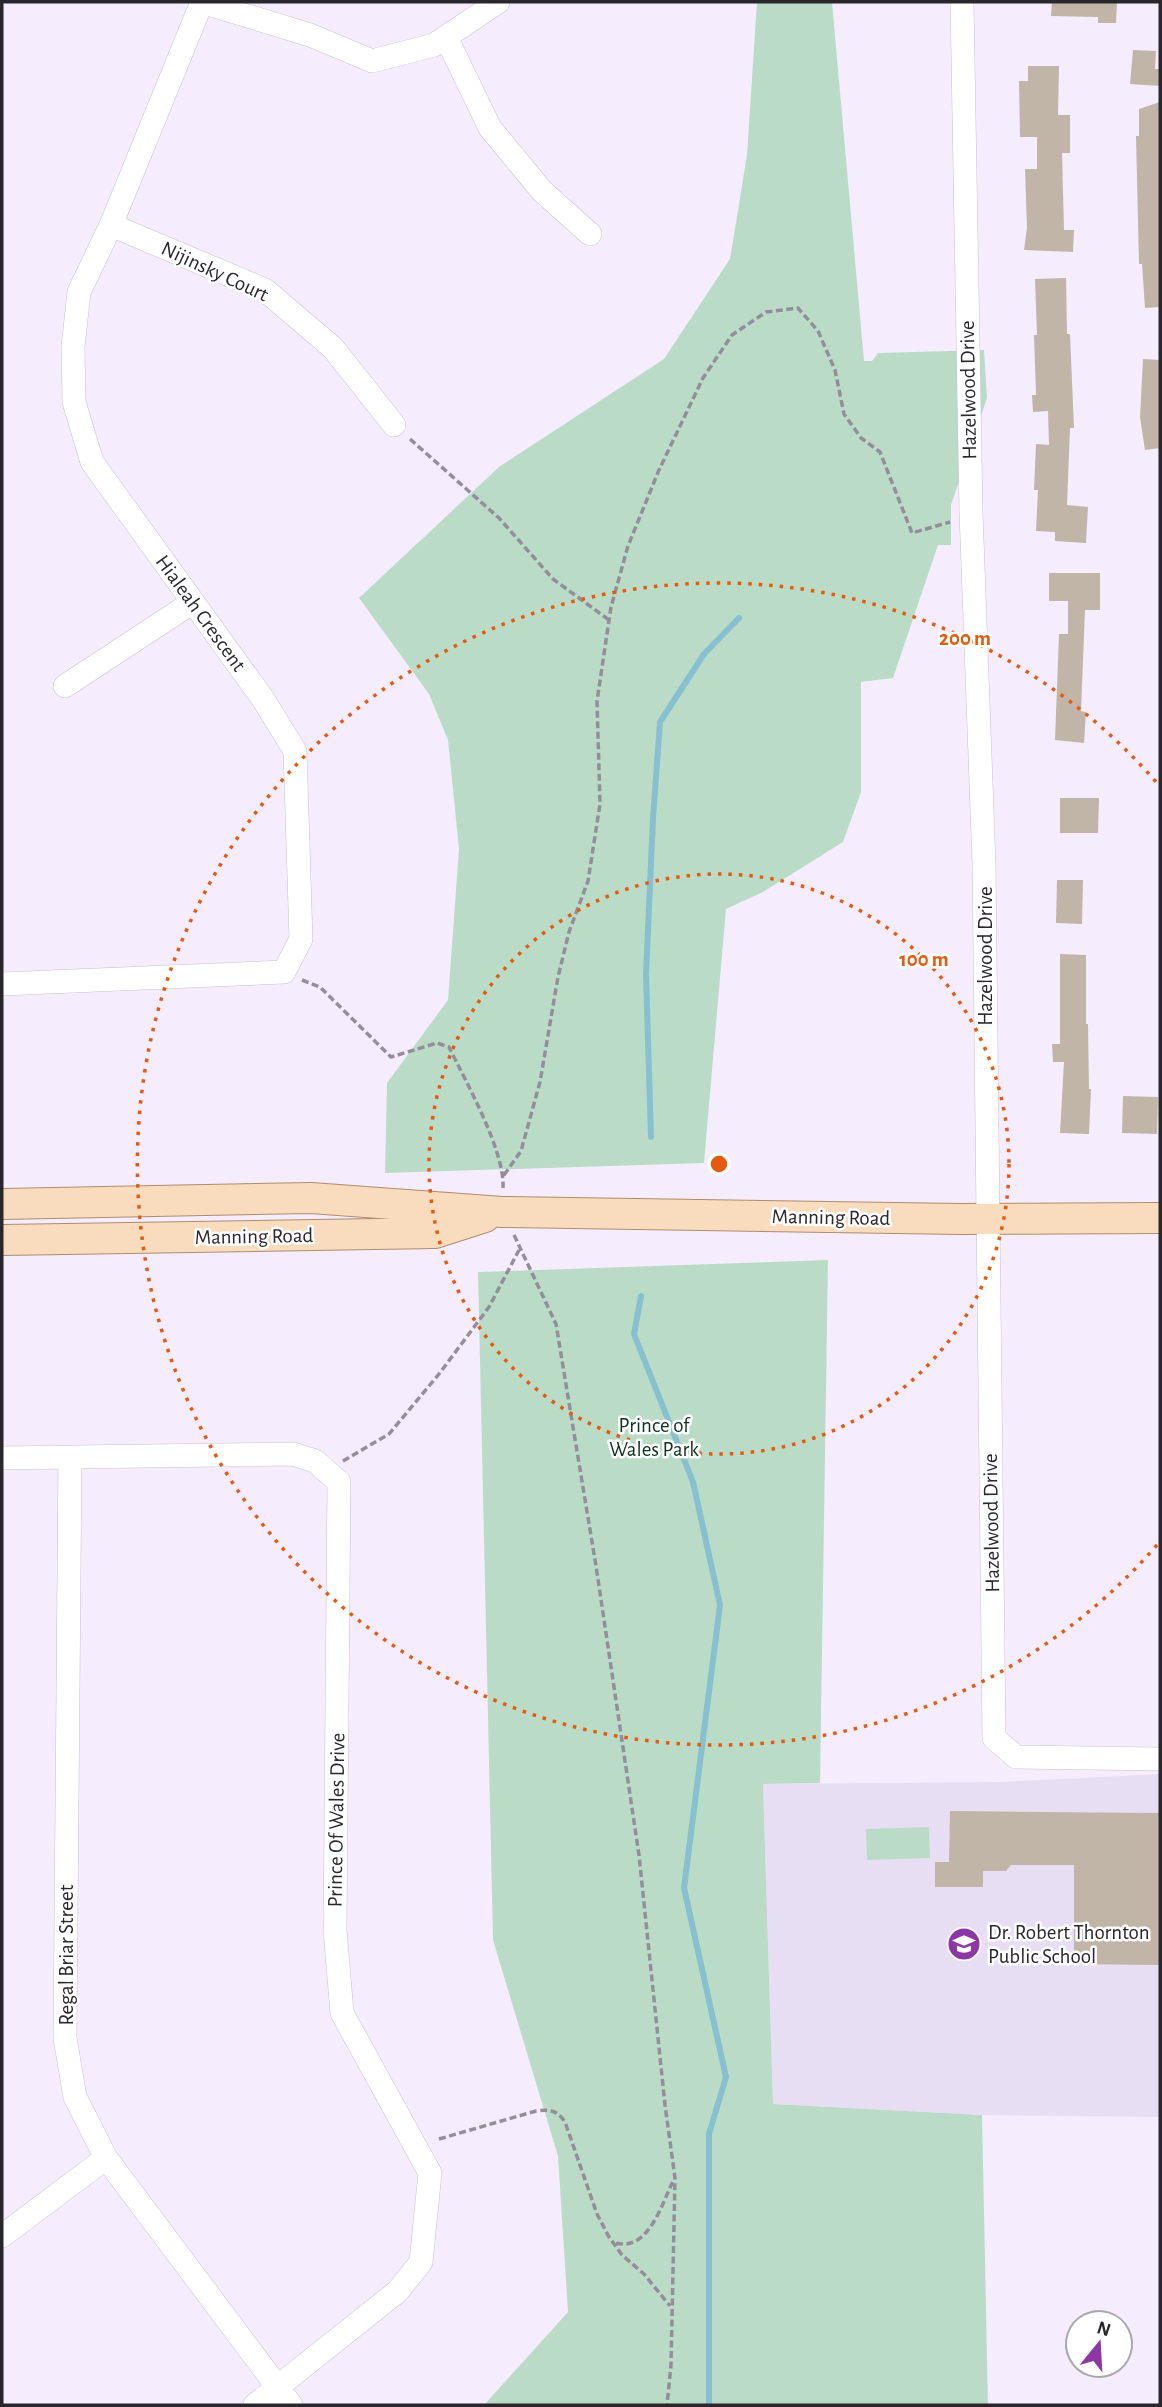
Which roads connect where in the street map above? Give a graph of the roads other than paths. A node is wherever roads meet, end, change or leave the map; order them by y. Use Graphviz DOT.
graph roads {
  1 [pos="202,2"];
  2 [pos="498,2"];
  3 [pos="962,2"];
  4 [pos="446,37"];
  5 [pos="111,225"];
  6 [pos="590,234"];
  7 [pos="394,425"];
  8 [pos="193,602"];
  9 [pos="65,686"];
  10 [pos="2,984"];
  11 [pos="2,1203"];
  12 [pos="502,1212"];
  13 [pos="1160,1218"];
  14 [pos="987,1219"];
  15 [pos="2,1240"];
  16 [pos="2,1458"];
  17 [pos="70,1458"];
  18 [pos="1160,1759"];
  19 [pos="106,2158"];
  20 [pos="2,2236"];
  21 [pos="284,2396"];
  22 [pos="255,2405"];
  1 -- 4 [label="street"];
  1 -- 5 [label="street, Hialeah Crescent"];
  2 -- 4 [label="street"];
  3 -- 14 [label="street, Hazelwood Drive"];
  4 -- 6 [label="street"];
  5 -- 7 [label="street, Nijinsky Court"];
  5 -- 8 [label="street, Hialeah Crescent"];
  8 -- 9 [label="street"];
  8 -- 10 [label="street, Hialeah Crescent"];
  11 -- 12 [label="main road, Manning Road"];
  12 -- 14 [label="main road, Manning Road"];
  12 -- 15 [label="main road, Manning Road"];
  13 -- 14 [label="main road, Manning Road"];
  14 -- 18 [label="street, Hazelwood Drive"];
  16 -- 17 [label="street"];
  17 -- 19 [label="street, Regal Briar Street"];
  17 -- 21 [label="street, Prince Of Wales Drive"];
  19 -- 20 [label="street"];
  19 -- 21 [label="street, Regal Briar Street"];
  21 -- 22 [label="street, Prince Of Wales Drive"];
}
